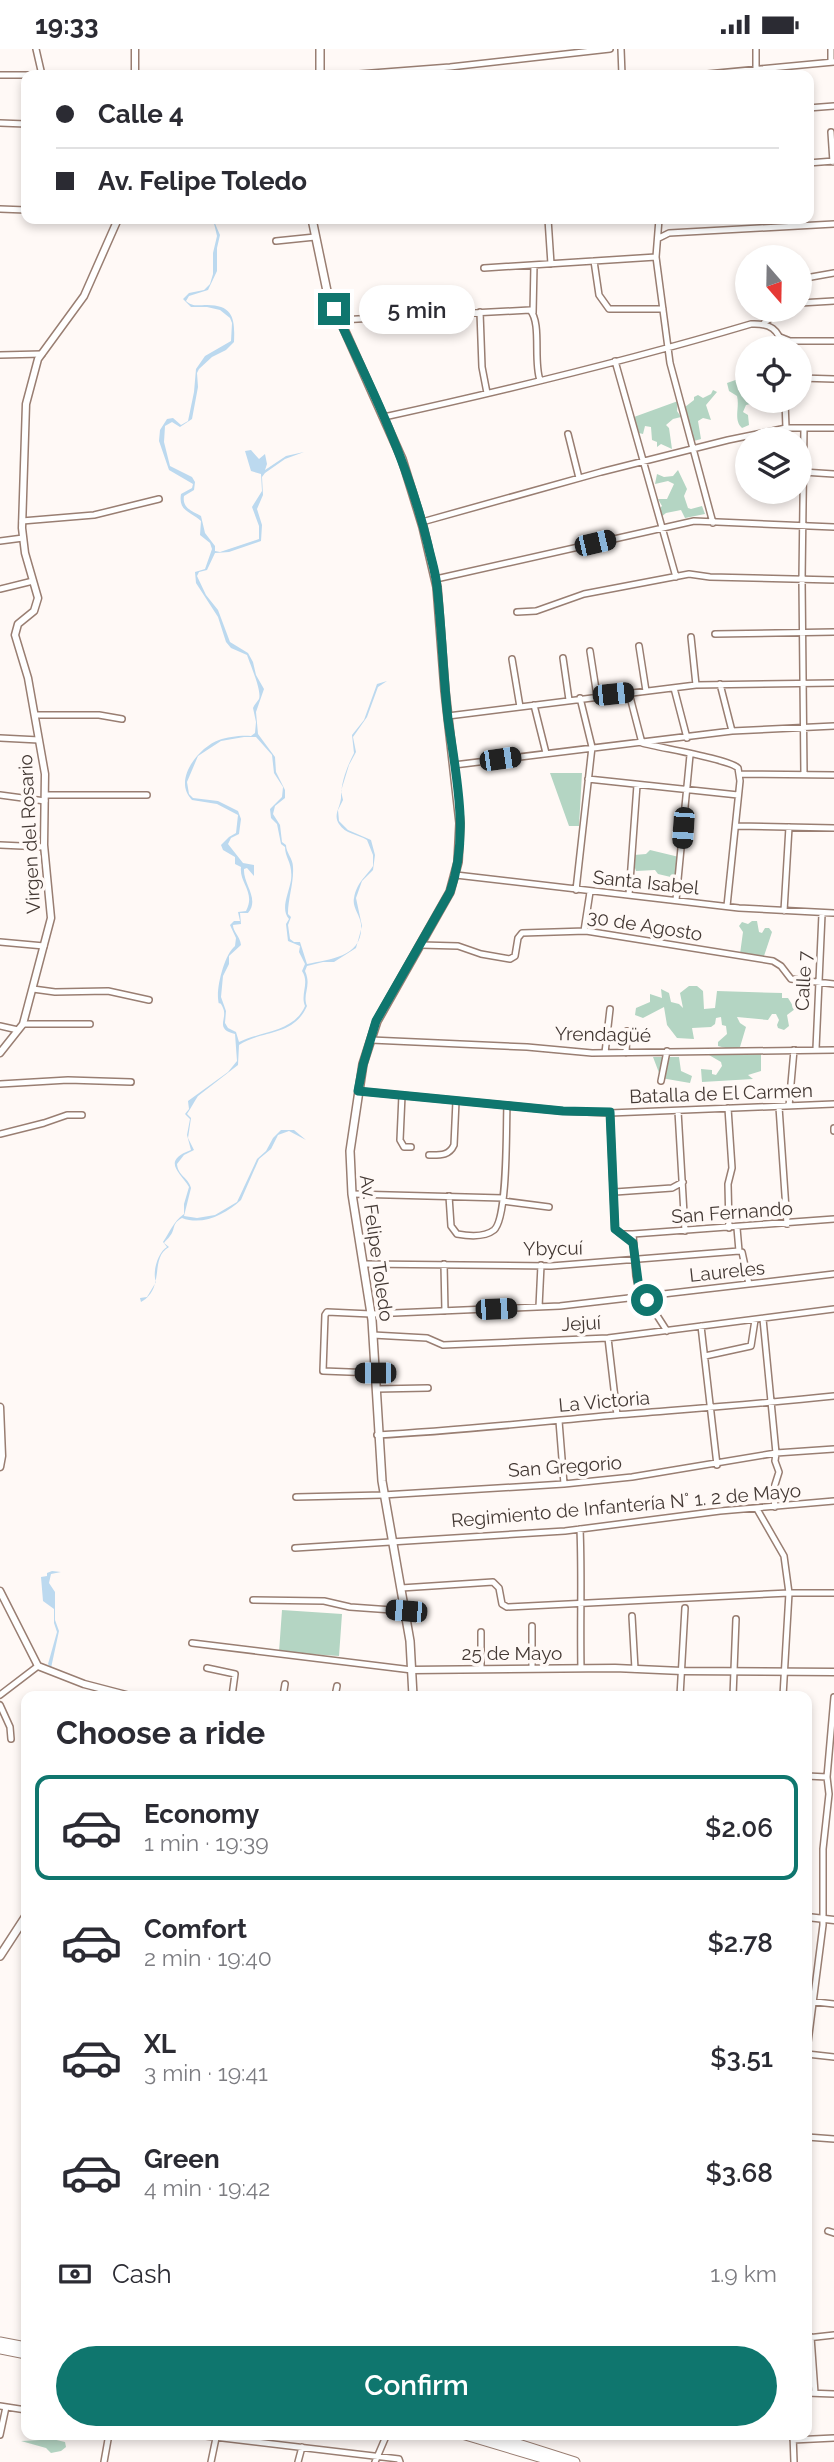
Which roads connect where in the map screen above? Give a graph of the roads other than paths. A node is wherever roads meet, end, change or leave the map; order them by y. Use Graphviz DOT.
graph roads {
  1 [pos="36,49"];
  2 [pos="135,49"];
  3 [pos="320,49"];
  4 [pos="535,49"];
  5 [pos="610,49"];
  6 [pos="621,49"];
  7 [pos="756,49"];
  8 [pos="831,49"];
  9 [pos="536,57"];
  10 [pos="832,62"];
  11 [pos="789,66"];
  12 [pos="756,69"];
  13 [pos="41,70"];
  14 [pos="135,70"];
  15 [pos="320,70"];
  16 [pos="399,70"];
  17 [pos="622,70"];
  18 [pos="746,70"];
  19 [pos="789,70"];
  20 [pos="0,75"];
  21 [pos="21,75"];
  22 [pos="834,106"];
  23 [pos="814,108"];
  24 [pos="0,123"];
  25 [pos="21,124"];
  26 [pos="831,132"];
  27 [pos="834,162"];
  28 [pos="814,163"];
  29 [pos="0,209"];
  30 [pos="21,210"];
  31 [pos="116,224"];
  32 [pos="313,224"];
  33 [pos="548,224"];
  34 [pos="660,224"];
  35 [pos="834,224"];
  36 [pos="660,229"];
  37 [pos="668,233"];
  38 [pos="315,237"];
  39 [pos="659,238"];
  40 [pos="276,241"];
  41 [pos="656,257"];
  42 [pos="594,261"];
  43 [pos="551,264"];
  44 [pos="534,265"];
  45 [pos="484,268"];
  46 [pos="834,273"];
  47 [pos="812,277"];
  48 [pos="834,302"];
  49 [pos="812,303"];
  50 [pos="663,309"];
  51 [pos="480,312"];
  52 [pos="533,313"];
  53 [pos="339,320"];
  54 [pos="766,322"];
  55 [pos="764,324"];
  56 [pos="779,336"];
  57 [pos="812,341"];
  58 [pos="834,341"];
  59 [pos="668,348"];
  60 [pos="42,354"];
  61 [pos="0,355"];
  62 [pos="615,361"];
  63 [pos="812,378"];
  64 [pos="834,379"];
  65 [pos="540,380"];
  66 [pos="488,393"];
  67 [pos="384,417"];
  68 [pos="812,428"];
  69 [pos="834,428"];
  70 [pos="568,434"];
  71 [pos="735,438"];
  72 [pos="694,449"];
  73 [pos="644,462"];
  74 [pos="812,473"];
  75 [pos="834,474"];
  76 [pos="579,478"];
  77 [pos="159,499"];
  78 [pos="802,504"];
  79 [pos="22,521"];
  80 [pos="422,522"];
  81 [pos="713,523"];
  82 [pos="802,526"];
  83 [pos="834,527"];
  84 [pos="662,529"];
  85 [pos="23,538"];
  86 [pos="0,541"];
  87 [pos="676,577"];
  88 [pos="436,579"];
  89 [pos="802,580"];
  90 [pos="834,580"];
  91 [pos="33,581"];
  92 [pos="0,589"];
  93 [pos="517,612"];
  94 [pos="802,631"];
  95 [pos="834,632"];
  96 [pos="715,633"];
  97 [pos="691,637"];
  98 [pos="639,646"];
  99 [pos="590,651"];
  100 [pos="563,658"];
  101 [pos="512,659"];
  102 [pos="803,682"];
  103 [pos="834,683"];
  104 [pos="720,684"];
  105 [pos="696,685"];
  106 [pos="674,688"];
  107 [pos="646,691"];
  108 [pos="629,693"];
  109 [pos="597,696"];
  110 [pos="580,698"];
  111 [pos="569,700"];
  112 [pos="534,705"];
  113 [pos="520,706"];
  114 [pos="35,715"];
  115 [pos="448,716"];
  116 [pos="122,719"];
  117 [pos="804,726"];
  118 [pos="834,726"];
  119 [pos="732,731"];
  120 [pos="687,738"];
  121 [pos="0,739"];
  122 [pos="678,739"];
  123 [pos="39,740"];
  124 [pos="642,743"];
  125 [pos="592,747"];
  126 [pos="675,752"];
  127 [pos="546,753"];
  128 [pos="690,755"];
  129 [pos="454,765"];
  130 [pos="740,773"];
  131 [pos="804,774"];
  132 [pos="834,775"];
  133 [pos="588,779"];
  134 [pos="637,785"];
  135 [pos="685,788"];
  136 [pos="0,795"];
  137 [pos="147,795"];
  138 [pos="738,795"];
  139 [pos="45,798"];
  140 [pos="736,826"];
  141 [pos="789,827"];
  142 [pos="834,828"];
  143 [pos="0,845"];
  144 [pos="44,847"];
  145 [pos="456,875"];
  146 [pos="576,890"];
  147 [pos="590,892"];
  148 [pos="629,895"];
  149 [pos="676,899"];
  150 [pos="834,903"];
  151 [pos="727,906"];
  152 [pos="784,911"];
  153 [pos="834,913"];
  154 [pos="822,914"];
  155 [pos="584,931"];
  156 [pos="0,942"];
  157 [pos="421,945"];
  158 [pos="44,946"];
  159 [pos="820,983"];
  160 [pos="834,983"];
  161 [pos="33,989"];
  162 [pos="149,1000"];
  163 [pos="610,1009"];
  164 [pos="90,1024"];
  165 [pos="0,1026"];
  166 [pos="21,1027"];
  167 [pos="627,1031"];
  168 [pos="370,1040"];
  169 [pos="816,1049"];
  170 [pos="794,1050"];
  171 [pos="834,1050"];
  172 [pos="667,1051"];
  173 [pos="0,1053"];
  174 [pos="606,1053"];
  175 [pos="626,1053"];
  176 [pos="661,1080"];
  177 [pos="131,1082"];
  178 [pos="0,1084"];
  179 [pos="358,1091"];
  180 [pos="402,1095"];
  181 [pos="456,1101"];
  182 [pos="834,1104"];
  183 [pos="507,1105"];
  184 [pos="789,1106"];
  185 [pos="779,1107"];
  186 [pos="728,1108"];
  187 [pos="678,1111"];
  188 [pos="610,1112"];
  189 [pos="82,1115"];
  190 [pos="0,1134"];
  191 [pos="411,1147"];
  192 [pos="429,1155"];
  193 [pos="683,1182"];
  194 [pos="615,1192"];
  195 [pos="352,1194"];
  196 [pos="449,1196"];
  197 [pos="503,1199"];
  198 [pos="549,1207"];
  199 [pos="834,1219"];
  200 [pos="787,1224"];
  201 [pos="729,1228"];
  202 [pos="737,1228"];
  203 [pos="685,1231"];
  204 [pos="621,1234"];
  205 [pos="633,1234"];
  206 [pos="633,1243"];
  207 [pos="741,1252"];
  208 [pos="636,1259"];
  209 [pos="364,1264"];
  210 [pos="444,1264"];
  211 [pos="541,1265"];
  212 [pos="834,1274"];
  213 [pos="749,1284"];
  214 [pos="649,1295"];
  215 [pos="640,1296"];
  216 [pos="539,1307"];
  217 [pos="834,1309"];
  218 [pos="445,1311"];
  219 [pos="372,1314"];
  220 [pos="759,1319"];
  221 [pos="701,1327"];
  222 [pos="667,1331"];
  223 [pos="373,1335"];
  224 [pos="608,1338"];
  225 [pos="705,1356"];
  226 [pos="375,1373"];
  227 [pos="428,1388"];
  228 [pos="376,1389"];
  229 [pos="834,1396"];
  230 [pos="772,1403"];
  231 [pos="0,1407"];
  232 [pos="710,1409"];
  233 [pos="617,1415"];
  234 [pos="559,1421"];
  235 [pos="377,1435"];
  236 [pos="834,1449"];
  237 [pos="776,1453"];
  238 [pos="717,1465"];
  239 [pos="0,1467"];
  240 [pos="564,1484"];
  241 [pos="383,1495"];
  242 [pos="296,1497"];
  243 [pos="834,1501"];
  244 [pos="775,1507"];
  245 [pos="757,1509"];
  246 [pos="580,1529"];
  247 [pos="392,1541"];
  248 [pos="295,1548"];
  249 [pos="401,1588"];
  250 [pos="0,1591"];
  251 [pos="789,1593"];
  252 [pos="834,1593"];
  253 [pos="253,1600"];
  254 [pos="582,1602"];
  255 [pos="685,1608"];
  256 [pos="406,1611"];
  257 [pos="632,1616"];
  258 [pos="736,1619"];
  259 [pos="532,1626"];
  260 [pos="481,1632"];
  261 [pos="192,1643"];
  262 [pos="40,1667"];
  263 [pos="207,1668"];
  264 [pos="532,1668"];
  265 [pos="581,1668"];
  266 [pos="412,1669"];
  267 [pos="481,1669"];
  268 [pos="635,1669"];
  269 [pos="682,1671"];
  270 [pos="734,1672"];
  271 [pos="784,1672"];
  272 [pos="834,1672"];
  273 [pos="285,1684"];
  274 [pos="337,1686"];
  275 [pos="114,1691"];
  276 [pos="233,1691"];
  277 [pos="284,1691"];
  278 [pos="336,1691"];
  279 [pos="413,1691"];
  280 [pos="680,1691"];
  281 [pos="733,1691"];
  282 [pos="783,1691"];
  283 [pos="0,1695"];
  284 [pos="834,1697"];
  285 [pos="0,1705"];
  286 [pos="12,1739"];
  287 [pos="832,1740"];
  288 [pos="812,1776"];
  289 [pos="827,1777"];
  290 [pos="831,1787"];
  291 [pos="812,1918"];
  292 [pos="823,1919"];
  293 [pos="834,1920"];
  294 [pos="21,1924"];
  295 [pos="0,1956"];
  296 [pos="814,2002"];
  297 [pos="834,2004"];
  298 [pos="812,2016"];
  299 [pos="812,2053"];
  300 [pos="834,2057"];
  301 [pos="812,2137"];
  302 [pos="834,2139"];
  303 [pos="834,2335"];
  304 [pos="812,2338"];
  305 [pos="0,2342"];
  306 [pos="21,2346"];
  307 [pos="0,2349"];
  308 [pos="21,2353"];
  309 [pos="812,2362"];
  310 [pos="812,2393"];
  311 [pos="816,2393"];
  312 [pos="834,2393"];
  313 [pos="3,2407"];
  314 [pos="21,2409"];
  315 [pos="0,2435"];
  316 [pos="812,2437"];
  317 [pos="834,2438"];
  318 [pos="108,2440"];
  319 [pos="216,2440"];
  320 [pos="235,2440"];
  321 [pos="385,2440"];
  322 [pos="482,2440"];
  323 [pos="507,2440"];
  324 [pos="793,2440"];
  325 [pos="302,2447"];
  326 [pos="377,2460"];
  327 [pos="104,2462"];
  328 [pos="211,2462"];
  329 [pos="298,2462"];
  330 [pos="400,2462"];
  331 [pos="556,2462"];
  332 [pos="575,2462"];
  333 [pos="794,2462"];
  1 -- 13 [label="street"];
  2 -- 14 [label="street"];
  3 -- 15 [label="main road"];
  4 -- 9 [label="street"];
  5 -- 9 [label="street"];
  6 -- 17 [label="street"];
  7 -- 12 [label="street"];
  8 -- 10 [label="street"];
  9 -- 16 [label="street"];
  10 -- 11 [label="street"];
  11 -- 12 [label="street"];
  11 -- 19 [label="street"];
  12 -- 18 [label="street"];
  20 -- 21 [label="street"];
  22 -- 23 [label="street"];
  24 -- 25 [label="street"];
  26 -- 27 [label="street"];
  27 -- 28 [label="street"];
  29 -- 30 [label="street"];
  31 -- 60 [label="street, Virgen del Rosario"];
  32 -- 38 [label="main road, Av. Felipe Toledo"];
  33 -- 43 [label="street"];
  34 -- 36 [label="street"];
  35 -- 37 [label="street"];
  36 -- 37 [label="street"];
  36 -- 39 [label="street"];
  37 -- 39 [label="street"];
  38 -- 40 [label="street"];
  38 -- 53 [label="main road, Av. Felipe Toledo"];
  39 -- 41 [label="street"];
  41 -- 42 [label="street"];
  41 -- 50 [label="street"];
  42 -- 43 [label="street"];
  42 -- 50 [label="street"];
  43 -- 44 [label="street"];
  44 -- 45 [label="street"];
  44 -- 52 [label="street"];
  46 -- 47 [label="street"];
  48 -- 49 [label="street"];
  50 -- 59 [label="street"];
  51 -- 52 [label="street"];
  51 -- 53 [label="street"];
  51 -- 66 [label="street"];
  52 -- 65 [label="street"];
  53 -- 67 [label="main road, Av. Felipe Toledo"];
  54 -- 55 [label="street"];
  55 -- 56 [label="street"];
  55 -- 59 [label="street"];
  57 -- 58 [label="street"];
  59 -- 62 [label="street"];
  59 -- 72 [label="street"];
  60 -- 61 [label="street"];
  60 -- 79 [label="street, Virgen del Rosario"];
  62 -- 65 [label="street"];
  62 -- 73 [label="street"];
  63 -- 64 [label="street"];
  65 -- 66 [label="street"];
  66 -- 67 [label="street"];
  67 -- 80 [label="main road, Av. Felipe Toledo"];
  68 -- 69 [label="street"];
  70 -- 76 [label="street"];
  71 -- 72 [label="street"];
  72 -- 73 [label="street"];
  72 -- 81 [label="street"];
  73 -- 76 [label="street"];
  73 -- 84 [label="street"];
  74 -- 75 [label="street"];
  76 -- 80 [label="street"];
  77 -- 79 [label="street"];
  78 -- 82 [label="street"];
  79 -- 85 [label="street, Virgen del Rosario"];
  80 -- 88 [label="main road, Av. Felipe Toledo"];
  81 -- 82 [label="street"];
  81 -- 84 [label="street"];
  82 -- 83 [label="street"];
  82 -- 89 [label="street"];
  84 -- 87 [label="street"];
  84 -- 88 [label="street"];
  85 -- 86 [label="street"];
  85 -- 91 [label="street, Virgen del Rosario"];
  87 -- 89 [label="street"];
  87 -- 93 [label="street"];
  88 -- 115 [label="main road, Av. Felipe Toledo"];
  89 -- 90 [label="street"];
  89 -- 94 [label="street"];
  91 -- 92 [label="street"];
  91 -- 114 [label="street, Virgen del Rosario"];
  94 -- 95 [label="street"];
  94 -- 96 [label="street"];
  94 -- 102 [label="street"];
  97 -- 105 [label="street"];
  98 -- 107 [label="street"];
  99 -- 109 [label="street"];
  100 -- 111 [label="street"];
  101 -- 113 [label="street"];
  102 -- 103 [label="street"];
  102 -- 104 [label="street"];
  102 -- 117 [label="street"];
  104 -- 105 [label="street"];
  104 -- 119 [label="street"];
  105 -- 106 [label="street"];
  106 -- 107 [label="street"];
  106 -- 120 [label="street"];
  107 -- 108 [label="street"];
  108 -- 109 [label="street"];
  108 -- 124 [label="street"];
  109 -- 110 [label="street"];
  110 -- 111 [label="street"];
  110 -- 125 [label="street"];
  111 -- 112 [label="street"];
  112 -- 113 [label="street"];
  112 -- 127 [label="street"];
  113 -- 115 [label="street"];
  114 -- 116 [label="street"];
  114 -- 123 [label="street, Virgen del Rosario"];
  115 -- 129 [label="main road, Av. Felipe Toledo"];
  117 -- 118 [label="street"];
  117 -- 119 [label="street"];
  117 -- 131 [label="street"];
  119 -- 120 [label="street"];
  120 -- 122 [label="street"];
  121 -- 123 [label="street"];
  122 -- 124 [label="street"];
  122 -- 126 [label="street"];
  123 -- 139 [label="street, Virgen del Rosario"];
  124 -- 125 [label="street"];
  124 -- 126 [label="street"];
  125 -- 127 [label="street"];
  125 -- 133 [label="street"];
  126 -- 128 [label="street"];
  127 -- 129 [label="street"];
  128 -- 130 [label="street"];
  128 -- 135 [label="street"];
  129 -- 145 [label="main road, Av. Felipe Toledo"];
  130 -- 131 [label="street"];
  130 -- 138 [label="street"];
  131 -- 132 [label="street"];
  133 -- 134 [label="street"];
  133 -- 146 [label="street"];
  134 -- 135 [label="street"];
  134 -- 148 [label="street"];
  135 -- 138 [label="street"];
  135 -- 149 [label="street"];
  136 -- 139 [label="street"];
  137 -- 139 [label="street"];
  138 -- 140 [label="street"];
  139 -- 144 [label="street, Virgen del Rosario"];
  140 -- 141 [label="street"];
  140 -- 151 [label="street"];
  141 -- 142 [label="street"];
  141 -- 152 [label="street"];
  143 -- 144 [label="street"];
  144 -- 158 [label="street, Virgen del Rosario"];
  145 -- 146 [label="street, Santa Isabel"];
  145 -- 157 [label="main road, Av. Felipe Toledo"];
  146 -- 147 [label="street, Santa Isabel"];
  147 -- 148 [label="street, Santa Isabel"];
  147 -- 155 [label="street"];
  148 -- 149 [label="street, Santa Isabel"];
  149 -- 151 [label="street, Santa Isabel"];
  150 -- 153 [label="street"];
  151 -- 152 [label="street, Santa Isabel"];
  152 -- 154 [label="street, Santa Isabel"];
  153 -- 154 [label="street, Santa Isabel"];
  154 -- 159 [label="street, Calle 7"];
  155 -- 157 [label="street, 30 de Agosto"];
  155 -- 159 [label="street, 30 de Agosto"];
  156 -- 158 [label="street"];
  157 -- 168 [label="main road, Av. Felipe Toledo"];
  158 -- 161 [label="street, Virgen del Rosario"];
  159 -- 160 [label="street, 30 de Agosto"];
  159 -- 169 [label="street, Calle 7"];
  161 -- 162 [label="street"];
  161 -- 166 [label="street, Virgen del Rosario"];
  163 -- 174 [label="street"];
  164 -- 166 [label="street"];
  165 -- 166 [label="street"];
  166 -- 173 [label="street, Virgen del Rosario"];
  167 -- 175 [label="street"];
  168 -- 174 [label="street, Yrendagüé"];
  168 -- 179 [label="main road, Av. Felipe Toledo"];
  169 -- 170 [label="street, Yrendagüé"];
  169 -- 171 [label="street, Yrendagüé"];
  170 -- 172 [label="street, Yrendagüé"];
  170 -- 184 [label="street"];
  172 -- 175 [label="street, Yrendagüé"];
  172 -- 176 [label="street"];
  174 -- 175 [label="street, Yrendagüé"];
  177 -- 178 [label="street"];
  179 -- 180 [label="street, Batalla de El Carmen"];
  179 -- 195 [label="main road, Av. Felipe Toledo"];
  180 -- 181 [label="street, Batalla de El Carmen"];
  180 -- 191 [label="street"];
  181 -- 183 [label="street, Batalla de El Carmen"];
  181 -- 192 [label="street"];
  182 -- 184 [label="street, Batalla de El Carmen"];
  183 -- 188 [label="street, Batalla de El Carmen"];
  183 -- 197 [label="street"];
  184 -- 185 [label="street, Batalla de El Carmen"];
  185 -- 186 [label="street, Batalla de El Carmen"];
  185 -- 200 [label="street"];
  186 -- 187 [label="street, Batalla de El Carmen"];
  186 -- 201 [label="street"];
  187 -- 188 [label="street, Batalla de El Carmen"];
  187 -- 193 [label="street"];
  188 -- 194 [label="street"];
  189 -- 190 [label="street"];
  193 -- 194 [label="street"];
  193 -- 203 [label="street"];
  194 -- 204 [label="street"];
  195 -- 196 [label="street"];
  195 -- 209 [label="main road, Av. Felipe Toledo"];
  196 -- 197 [label="street"];
  196 -- 197 [label="street"];
  197 -- 198 [label="street"];
  199 -- 200 [label="street, San Fernando"];
  200 -- 202 [label="street, San Fernando"];
  201 -- 202 [label="street, San Fernando"];
  201 -- 203 [label="street, San Fernando"];
  202 -- 207 [label="street"];
  203 -- 205 [label="street, San Fernando"];
  204 -- 205 [label="street, San Fernando"];
  204 -- 206 [label="street"];
  205 -- 206 [label="street"];
  206 -- 208 [label="street"];
  207 -- 208 [label="street, Ybycuí"];
  207 -- 213 [label="street"];
  208 -- 211 [label="street, Ybycuí"];
  208 -- 215 [label="street"];
  209 -- 210 [label="street, Ybycuí"];
  209 -- 219 [label="main road, Av. Felipe Toledo"];
  210 -- 211 [label="street, Ybycuí"];
  210 -- 218 [label="street"];
  211 -- 216 [label="street"];
  212 -- 213 [label="street, Laureles"];
  213 -- 214 [label="street, Laureles"];
  214 -- 215 [label="street, Laureles"];
  214 -- 222 [label="street"];
  215 -- 216 [label="street, Laureles"];
  216 -- 218 [label="street, Laureles"];
  217 -- 220 [label="street, Jejuí"];
  218 -- 219 [label="street, Laureles"];
  219 -- 223 [label="main road, Av. Felipe Toledo"];
  219 -- 226 [label="street, Laureles"];
  220 -- 221 [label="street, Jejuí"];
  220 -- 225 [label="street"];
  220 -- 230 [label="street"];
  221 -- 222 [label="street, Jejuí"];
  221 -- 225 [label="street"];
  222 -- 224 [label="street, Jejuí"];
  223 -- 224 [label="street, Jejuí"];
  223 -- 226 [label="main road, Av. Felipe Toledo"];
  224 -- 233 [label="street"];
  225 -- 232 [label="street"];
  226 -- 228 [label="main road, Av. Felipe Toledo"];
  227 -- 228 [label="street"];
  228 -- 235 [label="main road, Av. Felipe Toledo"];
  229 -- 230 [label="street, La Victoria"];
  230 -- 232 [label="street, La Victoria"];
  230 -- 237 [label="street"];
  231 -- 239 [label="street"];
  232 -- 233 [label="street, La Victoria"];
  232 -- 238 [label="street"];
  233 -- 234 [label="street, La Victoria"];
  234 -- 235 [label="street, La Victoria"];
  234 -- 240 [label="street"];
  235 -- 241 [label="main road, Av. Felipe Toledo"];
  236 -- 237 [label="street, San Gregorio"];
  237 -- 238 [label="street, San Gregorio"];
  237 -- 244 [label="street"];
  238 -- 240 [label="street, San Gregorio"];
  240 -- 241 [label="street, San Gregorio"];
  241 -- 242 [label="street, San Gregorio"];
  241 -- 247 [label="main road, Av. Felipe Toledo"];
  243 -- 244 [label="street, Regimiento de Infantería N° 1. 2 de Mayo"];
  244 -- 245 [label="street, Regimiento de Infantería N° 1. 2 de Mayo"];
  245 -- 246 [label="street, Regimiento de Infantería N° 1. 2 de Mayo"];
  245 -- 251 [label="street"];
  246 -- 247 [label="street, Regimiento de Infantería N° 1. 2 de Mayo"];
  246 -- 254 [label="street"];
  247 -- 248 [label="street, Regimiento de Infantería N° 1. 2 de Mayo"];
  247 -- 249 [label="main road, Av. Felipe Toledo"];
  249 -- 254 [label="street"];
  249 -- 256 [label="main road, Av. Felipe Toledo"];
  250 -- 262 [label="street"];
  251 -- 252 [label="street"];
  251 -- 254 [label="street"];
  251 -- 271 [label="street"];
  253 -- 256 [label="street"];
  254 -- 265 [label="street"];
  255 -- 269 [label="street"];
  256 -- 266 [label="main road, Av. Felipe Toledo"];
  257 -- 268 [label="street"];
  258 -- 270 [label="street"];
  259 -- 264 [label="street"];
  260 -- 267 [label="street"];
  261 -- 266 [label="street, 25 de Mayo"];
  262 -- 275 [label="street"];
  262 -- 283 [label="street"];
  263 -- 276 [label="street"];
  264 -- 265 [label="street, 25 de Mayo"];
  264 -- 267 [label="street, 25 de Mayo"];
  265 -- 268 [label="street, 25 de Mayo"];
  266 -- 267 [label="street, 25 de Mayo"];
  266 -- 279 [label="main road, Av. Felipe Toledo"];
  268 -- 269 [label="street, 25 de Mayo"];
  269 -- 270 [label="street, 25 de Mayo"];
  269 -- 280 [label="street"];
  270 -- 271 [label="street, 25 de Mayo"];
  270 -- 281 [label="street"];
  271 -- 272 [label="street, 25 de Mayo"];
  271 -- 282 [label="street"];
  273 -- 277 [label="street"];
  274 -- 278 [label="street"];
  284 -- 287 [label="street"];
  285 -- 286 [label="street"];
  287 -- 289 [label="street"];
  288 -- 289 [label="street"];
  289 -- 290 [label="street"];
  290 -- 292 [label="street"];
  291 -- 292 [label="street"];
  292 -- 293 [label="street"];
  292 -- 296 [label="street"];
  294 -- 295 [label="main road"];
  296 -- 297 [label="street"];
  296 -- 298 [label="street"];
  299 -- 300 [label="street"];
  301 -- 302 [label="street"];
  303 -- 304 [label="street"];
  305 -- 306 [label="highway"];
  307 -- 308 [label="highway"];
  309 -- 311 [label="street"];
  310 -- 311 [label="street"];
  311 -- 312 [label="street"];
  313 -- 314 [label="street"];
  313 -- 315 [label="street"];
  316 -- 317 [label="street"];
  318 -- 327 [label="street"];
  319 -- 328 [label="street"];
  320 -- 325 [label="street"];
  321 -- 326 [label="street"];
  322 -- 331 [label="highway"];
  323 -- 332 [label="highway"];
  324 -- 333 [label="street"];
  325 -- 326 [label="street"];
  325 -- 329 [label="street"];
  326 -- 330 [label="street"];
}
